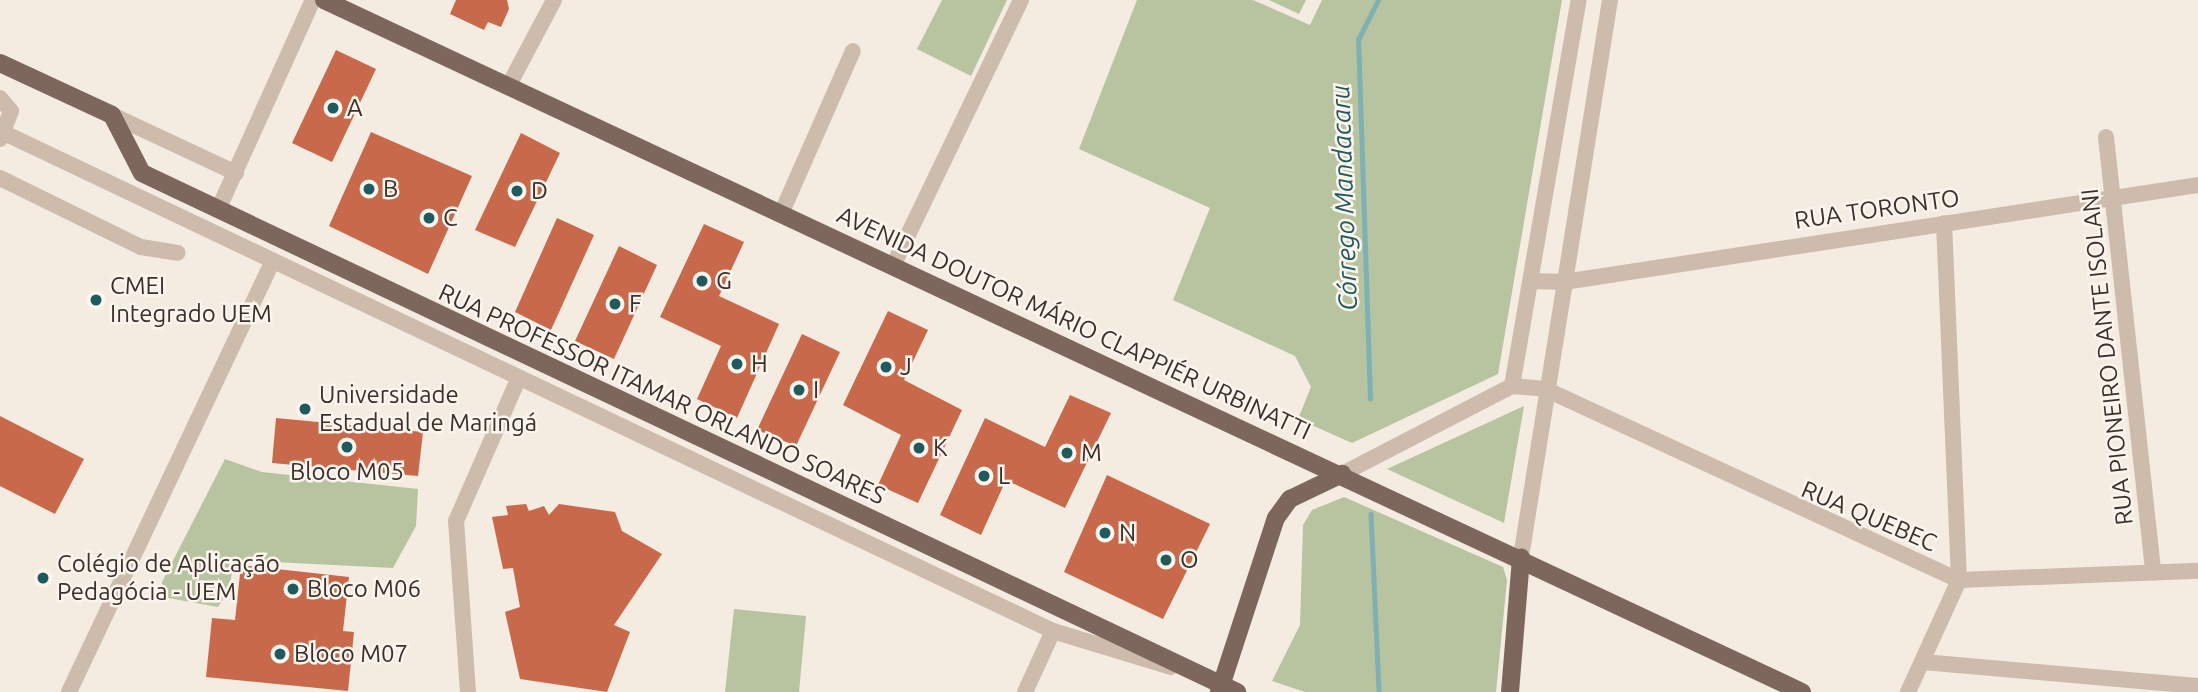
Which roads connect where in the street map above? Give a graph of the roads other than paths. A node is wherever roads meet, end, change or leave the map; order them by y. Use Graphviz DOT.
graph roads {
  1 [pos="313,0"];
  2 [pos="324,0"];
  3 [pos="554,0"];
  4 [pos="1021,0"];
  5 [pos="1579,0"];
  6 [pos="1610,0"];
  7 [pos="853,51"];
  8 [pos="0,63"];
  9 [pos="509,86"];
  10 [pos="0,98"];
  11 [pos="112,115"];
  12 [pos="1,134"];
  13 [pos="2106,137"];
  14 [pos="236,173"];
  15 [pos="0,178"];
  16 [pos="2198,185"];
  17 [pos="2115,198"];
  18 [pos="218,210"];
  19 [pos="781,214"];
  20 [pos="1944,223"];
  21 [pos="178,253"];
  22 [pos="272,262"];
  23 [pos="893,266"];
  24 [pos="1532,281"];
  25 [pos="1564,282"];
  26 [pos="518,380"];
  27 [pos="1512,386"];
  28 [pos="1545,389"];
  29 [pos="1342,474"];
  30 [pos="1521,557"];
  31 [pos="2198,571"];
  32 [pos="2152,572"];
  33 [pos="1959,580"];
  34 [pos="1053,631"];
  35 [pos="1923,662"];
  36 [pos="1192,673"];
  37 [pos="2198,686"];
  38 [pos="1225,690"];
  39 [pos="69,692"];
  40 [pos="468,692"];
  41 [pos="1025,692"];
  42 [pos="1510,692"];
  43 [pos="1802,692"];
  44 [pos="1908,692"];
  1 -- 14 [label="street"];
  2 -- 9 [label="main road, AVENIDA DOUTOR MÁRIO CLAPPIÉR URBINATTI"];
  3 -- 9 [label="street"];
  4 -- 23 [label="street"];
  5 -- 24 [label="street"];
  6 -- 25 [label="street"];
  7 -- 19 [label="street"];
  8 -- 11 [label="main road"];
  9 -- 19 [label="main road, AVENIDA DOUTOR MÁRIO CLAPPIÉR URBINATTI"];
  10 -- 12 [label="street"];
  11 -- 14 [label="street"];
  11 -- 18 [label="main road, RUA PROFESSOR ITAMAR ORLANDO SOARES"];
  12 -- 22 [label="street"];
  13 -- 17 [label="street, RUA PIONEIRO DANTE ISOLANI"];
  14 -- 18 [label="street"];
  15 -- 21 [label="street"];
  16 -- 17 [label="street, RUA TORONTO"];
  17 -- 20 [label="street, RUA TORONTO"];
  17 -- 32 [label="street, RUA PIONEIRO DANTE ISOLANI"];
  18 -- 36 [label="main road, RUA PROFESSOR ITAMAR ORLANDO SOARES"];
  19 -- 23 [label="main road, AVENIDA DOUTOR MÁRIO CLAPPIÉR URBINATTI"];
  20 -- 25 [label="street, RUA TORONTO"];
  20 -- 33 [label="street"];
  22 -- 26 [label="street"];
  22 -- 39 [label="street"];
  23 -- 29 [label="main road, AVENIDA DOUTOR MÁRIO CLAPPIÉR URBINATTI"];
  24 -- 25 [label="street, RUA TORONTO"];
  24 -- 27 [label="street"];
  25 -- 28 [label="street"];
  26 -- 34 [label="street"];
  26 -- 40 [label="street"];
  27 -- 28 [label="street, RUA QUEBEC"];
  27 -- 29 [label="street"];
  28 -- 30 [label="street"];
  28 -- 33 [label="street, RUA QUEBEC"];
  29 -- 30 [label="main road, AVENIDA DOUTOR MÁRIO CLAPPIÉR URBINATTI"];
  29 -- 38 [label="main road"];
  30 -- 42 [label="main road"];
  30 -- 43 [label="main road, AVENIDA DOUTOR MÁRIO CLAPPIÉR URBINATTI"];
  31 -- 32 [label="street, RUA QUEBEC"];
  32 -- 33 [label="street, RUA QUEBEC"];
  33 -- 35 [label="street"];
  34 -- 36 [label="street"];
  34 -- 41 [label="street"];
  35 -- 37 [label="street"];
  35 -- 44 [label="street"];
  36 -- 38 [label="main road, RUA PROFESSOR ITAMAR ORLANDO SOARES"];
}
